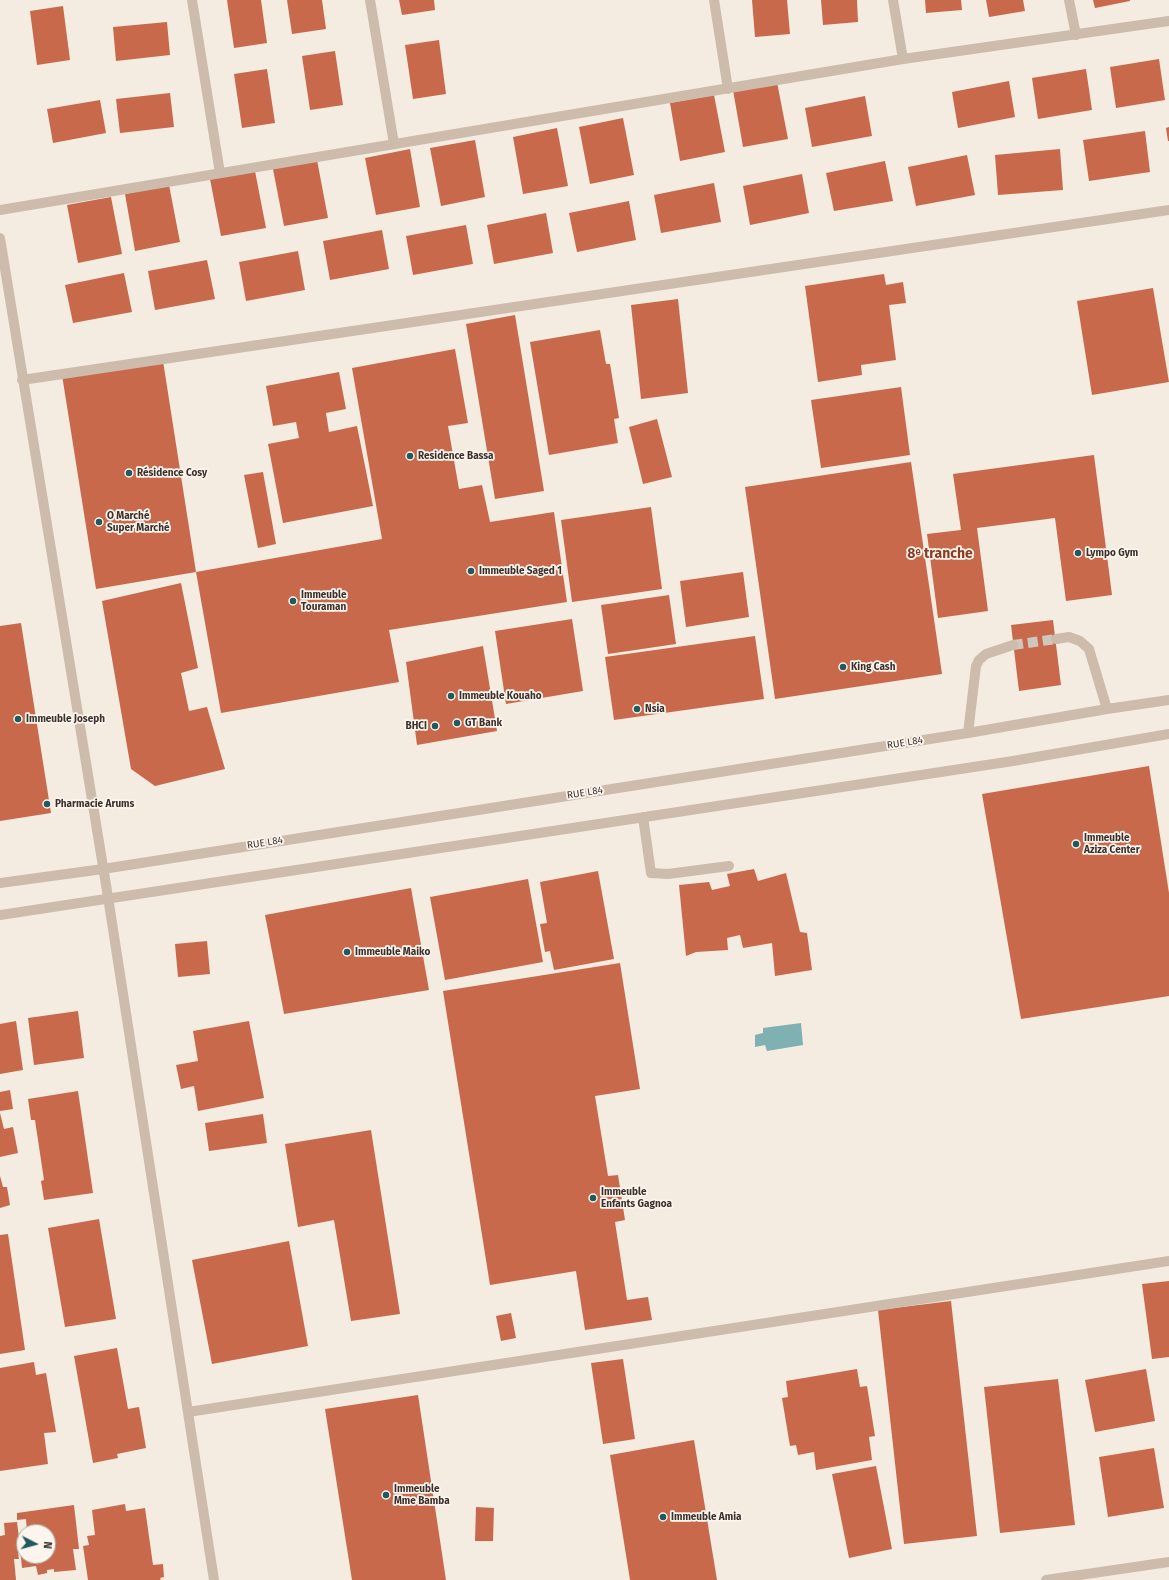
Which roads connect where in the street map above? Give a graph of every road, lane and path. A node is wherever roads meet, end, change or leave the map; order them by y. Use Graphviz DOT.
graph roads {
  1 [pos="192,0"];
  2 [pos="370,0"];
  3 [pos="714,0"];
  4 [pos="893,0"];
  5 [pos="1069,0"];
  6 [pos="1169,21"];
  7 [pos="1076,35"];
  8 [pos="903,59"];
  9 [pos="728,88"];
  10 [pos="394,144"];
  11 [pos="220,173"];
  12 [pos="0,210"];
  13 [pos="1169,210"];
  14 [pos="0,238"];
  15 [pos="22,380"];
  16 [pos="1056,639"];
  17 [pos="1012,645"];
  18 [pos="1169,700"];
  19 [pos="1107,709"];
  20 [pos="968,733"];
  21 [pos="1169,734"];
  22 [pos="643,817"];
  23 [pos="729,866"];
  24 [pos="103,869"];
  25 [pos="0,883"];
  26 [pos="108,897"];
  27 [pos="0,915"];
  28 [pos="1169,1261"];
  29 [pos="188,1412"];
  30 [pos="1169,1562"];
  31 [pos="214,1580"];
  32 [pos="1046,1580"];
  1 -- 11 [label="street"];
  2 -- 10 [label="street"];
  3 -- 9 [label="street"];
  4 -- 8 [label="street"];
  5 -- 7 [label="street"];
  6 -- 7 [label="street"];
  7 -- 8 [label="street"];
  8 -- 9 [label="street"];
  9 -- 10 [label="street"];
  10 -- 11 [label="street"];
  11 -- 12 [label="street"];
  13 -- 15 [label="street"];
  14 -- 15 [label="street"];
  15 -- 24 [label="street"];
  16 -- 19 [label="street"];
  17 -- 20 [label="street"];
  18 -- 19 [label="street, RUE L84"];
  19 -- 20 [label="street, RUE L84"];
  20 -- 24 [label="street, RUE L84"];
  21 -- 22 [label="street"];
  22 -- 23 [label="street"];
  22 -- 26 [label="street"];
  24 -- 25 [label="street, RUE L84"];
  24 -- 26 [label="street"];
  26 -- 27 [label="street"];
  26 -- 29 [label="street"];
  28 -- 29 [label="street"];
  29 -- 31 [label="street"];
  30 -- 32 [label="street"];
}
